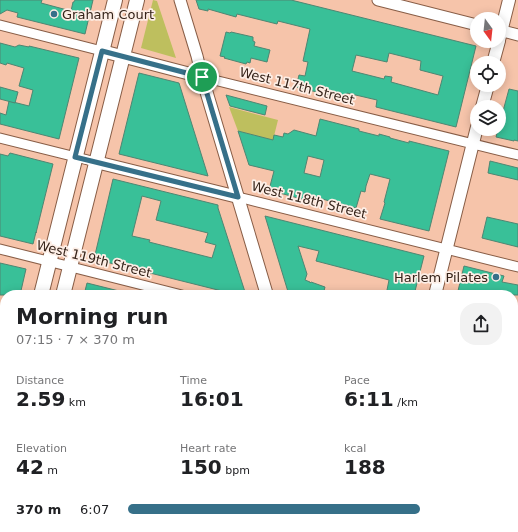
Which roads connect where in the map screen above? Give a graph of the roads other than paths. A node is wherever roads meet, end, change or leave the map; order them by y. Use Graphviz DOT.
graph roads {
  1 [pos="115,0"];
  2 [pos="136,0"];
  3 [pos="180,0"];
  4 [pos="378,0"];
  5 [pos="509,0"];
  6 [pos="506,12"];
  7 [pos="470,22"];
  8 [pos="0,25"];
  9 [pos="506,35"];
  10 [pos="518,35"];
  11 [pos="102,51"];
  12 [pos="122,57"];
  13 [pos="202,77"];
  14 [pos="475,136"];
  15 [pos="0,138"];
  16 [pos="473,144"];
  17 [pos="518,155"];
  18 [pos="75,157"];
  19 [pos="96,162"];
  20 [pos="238,197"];
  21 [pos="0,249"];
  22 [pos="446,249"];
  23 [pos="49,261"];
  24 [pos="70,266"];
  25 [pos="518,267"];
  26 [pos="41,290"];
  27 [pos="64,290"];
  28 [pos="163,290"];
  29 [pos="266,290"];
  30 [pos="436,290"];
  1 -- 11 [label="main road"];
  2 -- 12 [label="main road"];
  3 -- 13 [label="street"];
  4 -- 7 [label="street"];
  5 -- 6 [label="main road"];
  8 -- 11 [label="street, West 117th Street"];
  9 -- 10 [label="street"];
  11 -- 12 [label="main road, West 117th Street"];
  11 -- 18 [label="main road"];
  12 -- 13 [label="main road, West 117th Street"];
  12 -- 19 [label="main road"];
  13 -- 16 [label="street, West 117th Street"];
  13 -- 20 [label="main road"];
  14 -- 16 [label="main road"];
  15 -- 18 [label="street, West 118th Street"];
  16 -- 17 [label="street, West 117th Street"];
  16 -- 22 [label="main road"];
  18 -- 19 [label="street, West 118th Street"];
  18 -- 23 [label="main road"];
  19 -- 20 [label="main road, West 118th Street"];
  19 -- 24 [label="main road"];
  20 -- 22 [label="street, West 118th Street"];
  20 -- 29 [label="main road"];
  21 -- 23 [label="street, West 119th Street"];
  22 -- 25 [label="street, West 118th Street"];
  22 -- 30 [label="main road"];
  23 -- 24 [label="street, West 119th Street"];
  23 -- 26 [label="main road"];
  24 -- 27 [label="main road"];
  24 -- 28 [label="street, West 119th Street"];
}
